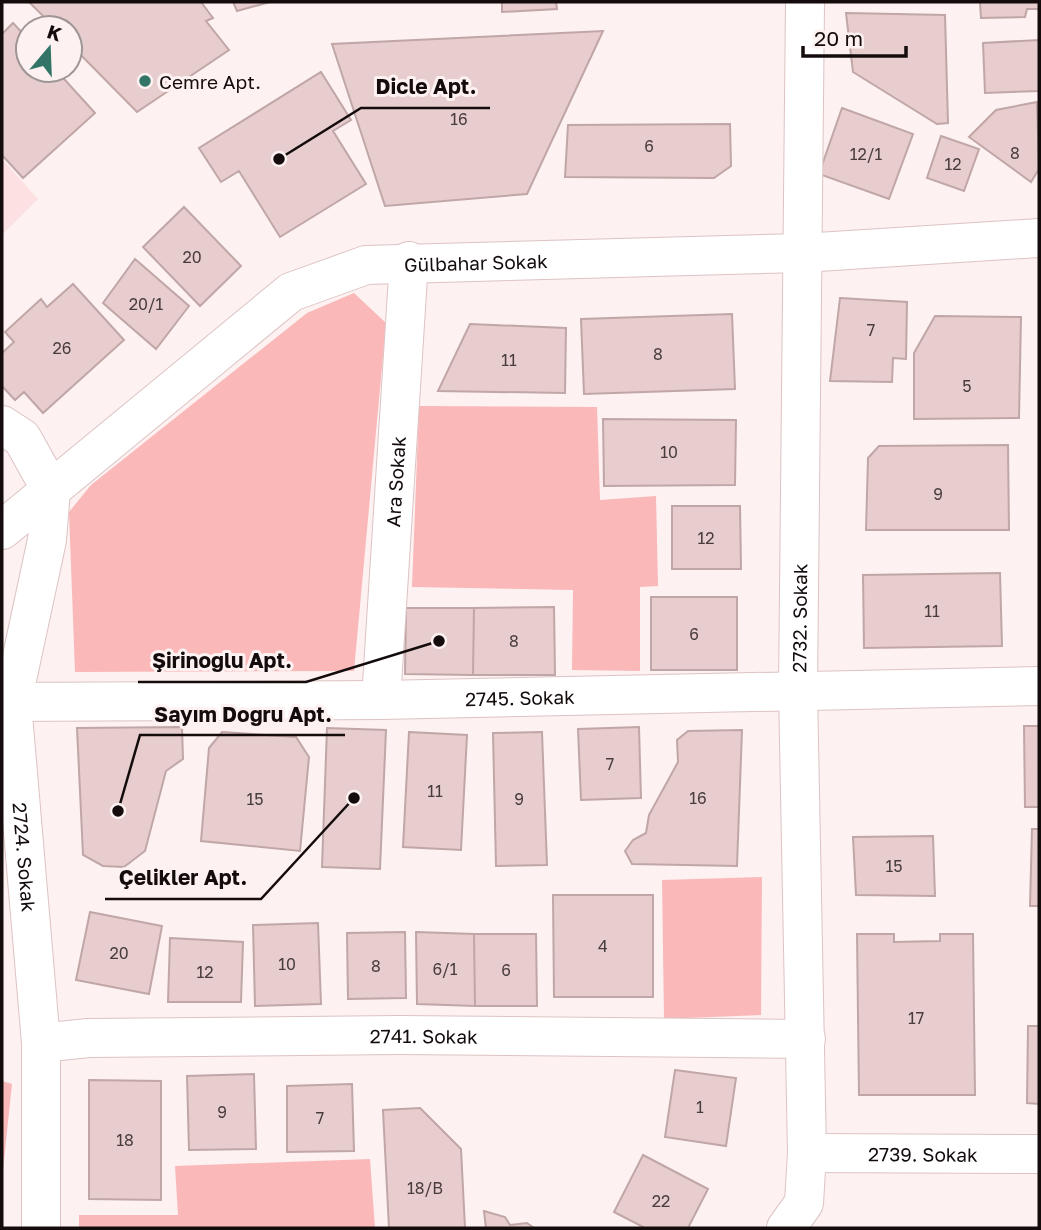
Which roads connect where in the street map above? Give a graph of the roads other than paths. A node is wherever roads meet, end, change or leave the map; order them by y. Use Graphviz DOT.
graph roads {
  1 [pos="805,2"];
  2 [pos="1039,238"];
  3 [pos="802,253"];
  4 [pos="408,261"];
  5 [pos="2,425"];
  6 [pos="51,490"];
  7 [pos="2,530"];
  8 [pos="1039,686"];
  9 [pos="798,690"];
  10 [pos="381,700"];
  11 [pos="7,702"];
  12 [pos="806,1039"];
  13 [pos="41,1043"];
  14 [pos="807,1153"];
  15 [pos="1039,1154"];
  16 [pos="41,1228"];
  17 [pos="786,1228"];
  1 -- 3 [label="street, 2732. Sokak"];
  2 -- 3 [label="street, Gülbahar Sokak"];
  3 -- 4 [label="street, Gülbahar Sokak"];
  3 -- 9 [label="street, 2732. Sokak"];
  4 -- 6 [label="street, Gülbahar Sokak"];
  4 -- 10 [label="street, Ara Sokak"];
  5 -- 6 [label="street"];
  6 -- 7 [label="street, Gülbahar Sokak"];
  6 -- 11 [label="street, 2724. Sokak"];
  8 -- 9 [label="street, 2745. Sokak"];
  9 -- 10 [label="street, 2745. Sokak"];
  9 -- 12 [label="street, 2732. Sokak"];
  10 -- 11 [label="street, 2745. Sokak"];
  11 -- 13 [label="street, 2724. Sokak"];
  12 -- 13 [label="street, 2741. Sokak"];
  12 -- 14 [label="street, 2732. Sokak"];
  13 -- 16 [label="street, 2724. Sokak"];
  14 -- 15 [label="street, 2739. Sokak"];
  14 -- 17 [label="street, 2732. Sokak"];
}
